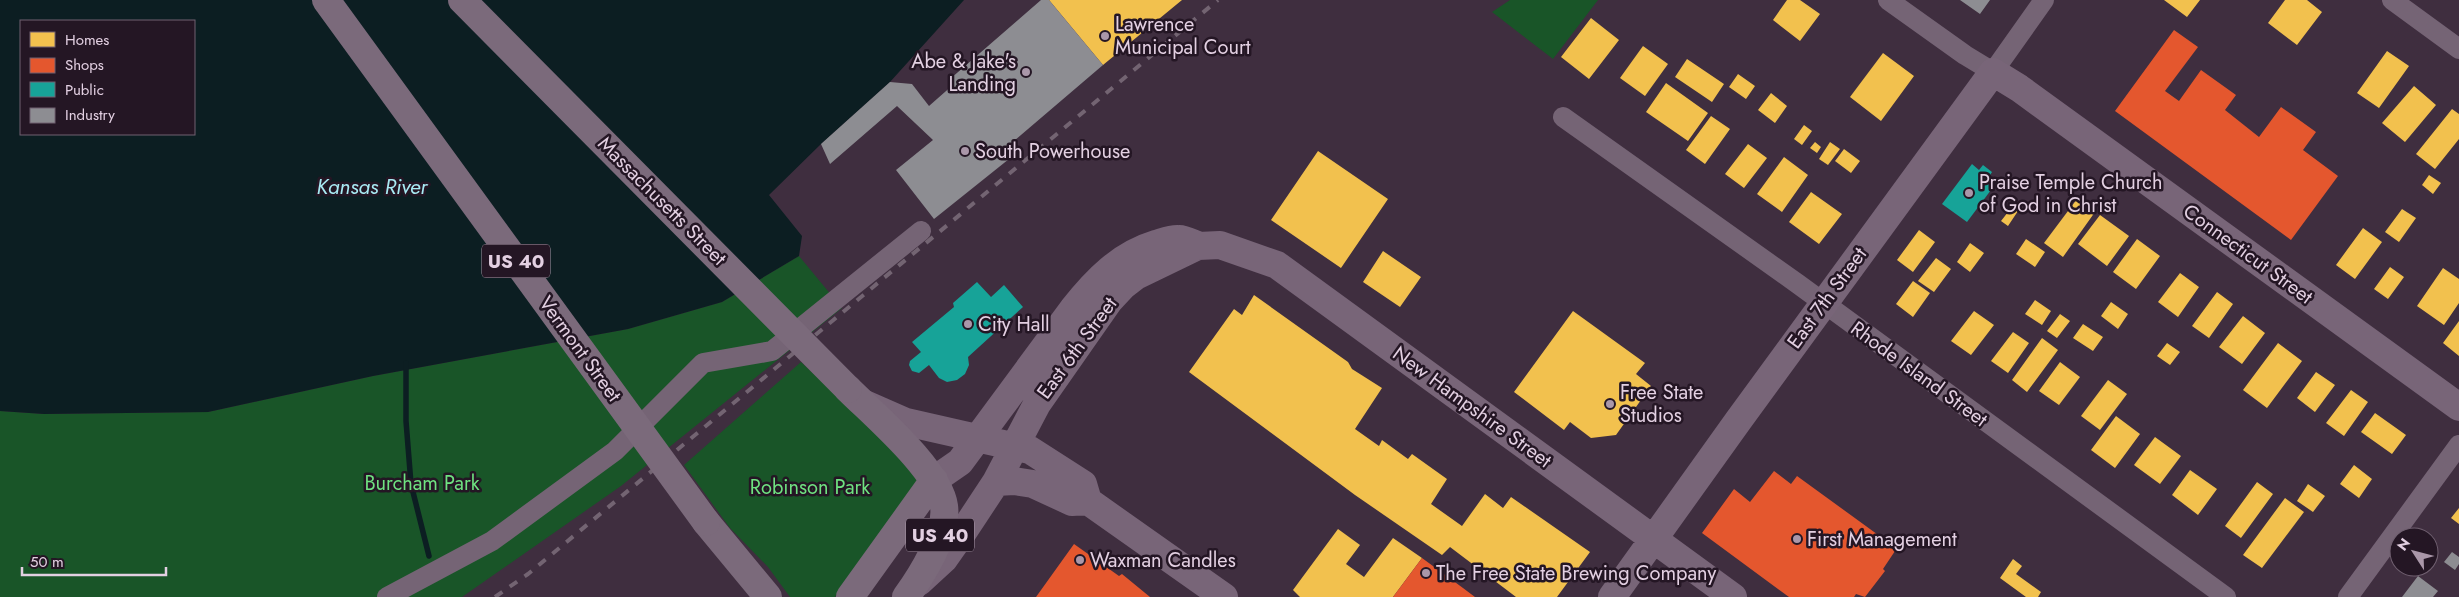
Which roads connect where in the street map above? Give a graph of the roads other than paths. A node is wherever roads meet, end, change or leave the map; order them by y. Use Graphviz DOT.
graph roads {
  1 [pos="326,0"];
  2 [pos="462,0"];
  3 [pos="1888,0"];
  4 [pos="2044,0"];
  5 [pos="2392,0"];
  6 [pos="2459,49"];
  7 [pos="1993,72"];
  8 [pos="1563,117"];
  9 [pos="921,231"];
  10 [pos="1198,246"];
  11 [pos="1823,305"];
  12 [pos="855,396"];
  13 [pos="2459,407"];
  14 [pos="978,438"];
  15 [pos="2459,445"];
  16 [pos="1015,446"];
  17 [pos="934,480"];
  18 [pos="996,482"];
  19 [pos="1088,501"];
  20 [pos="1654,540"];
  21 [pos="726,546"];
  22 [pos="910,592"];
  23 [pos="388,597"];
  24 [pos="744,597"];
  25 [pos="768,597"];
  26 [pos="850,597"];
  27 [pos="1224,597"];
  28 [pos="1612,597"];
  29 [pos="1733,597"];
  30 [pos="2226,597"];
  31 [pos="2348,597"];
  1 -- 21 [label="highway, Vermont Street / US 40, bridge"];
  2 -- 12 [label="highway, Massachusetts Street / US 40, bridge"];
  3 -- 7 [label="street, Connecticut Street"];
  4 -- 7 [label="street, East 7th Street"];
  5 -- 6 [label="street"];
  7 -- 11 [label="street, East 7th Street"];
  7 -- 13 [label="street, Connecticut Street"];
  8 -- 11 [label="street, Rhode Island Street"];
  9 -- 23 [label="street"];
  10 -- 14 [label="street, East 6th Street"];
  10 -- 16 [label="street, East 6th Street"];
  10 -- 20 [label="street, New Hampshire Street"];
  11 -- 20 [label="street, East 7th Street"];
  11 -- 30 [label="street, Rhode Island Street"];
  12 -- 14 [label="street, Massachusetts Street"];
  12 -- 17 [label="highway, Massachusetts Street / US 40"];
  14 -- 16 [label="street, Massachusetts Street"];
  14 -- 17 [label="street, East 6th Street"];
  15 -- 31 [label="street"];
  16 -- 18 [label="street, East 6th Street"];
  16 -- 19 [label="street, Massachusetts Street"];
  17 -- 22 [label="highway, US 40"];
  17 -- 26 [label="highway"];
  18 -- 19 [label="street, Massachusetts Street"];
  18 -- 22 [label="street, East 6th Street"];
  19 -- 27 [label="street, Massachusetts Street"];
  20 -- 28 [label="street, East 7th Street"];
  20 -- 29 [label="street, New Hampshire Street"];
  21 -- 24 [label="highway, US 40"];
  21 -- 25 [label="highway, Vermont Street"];
}
